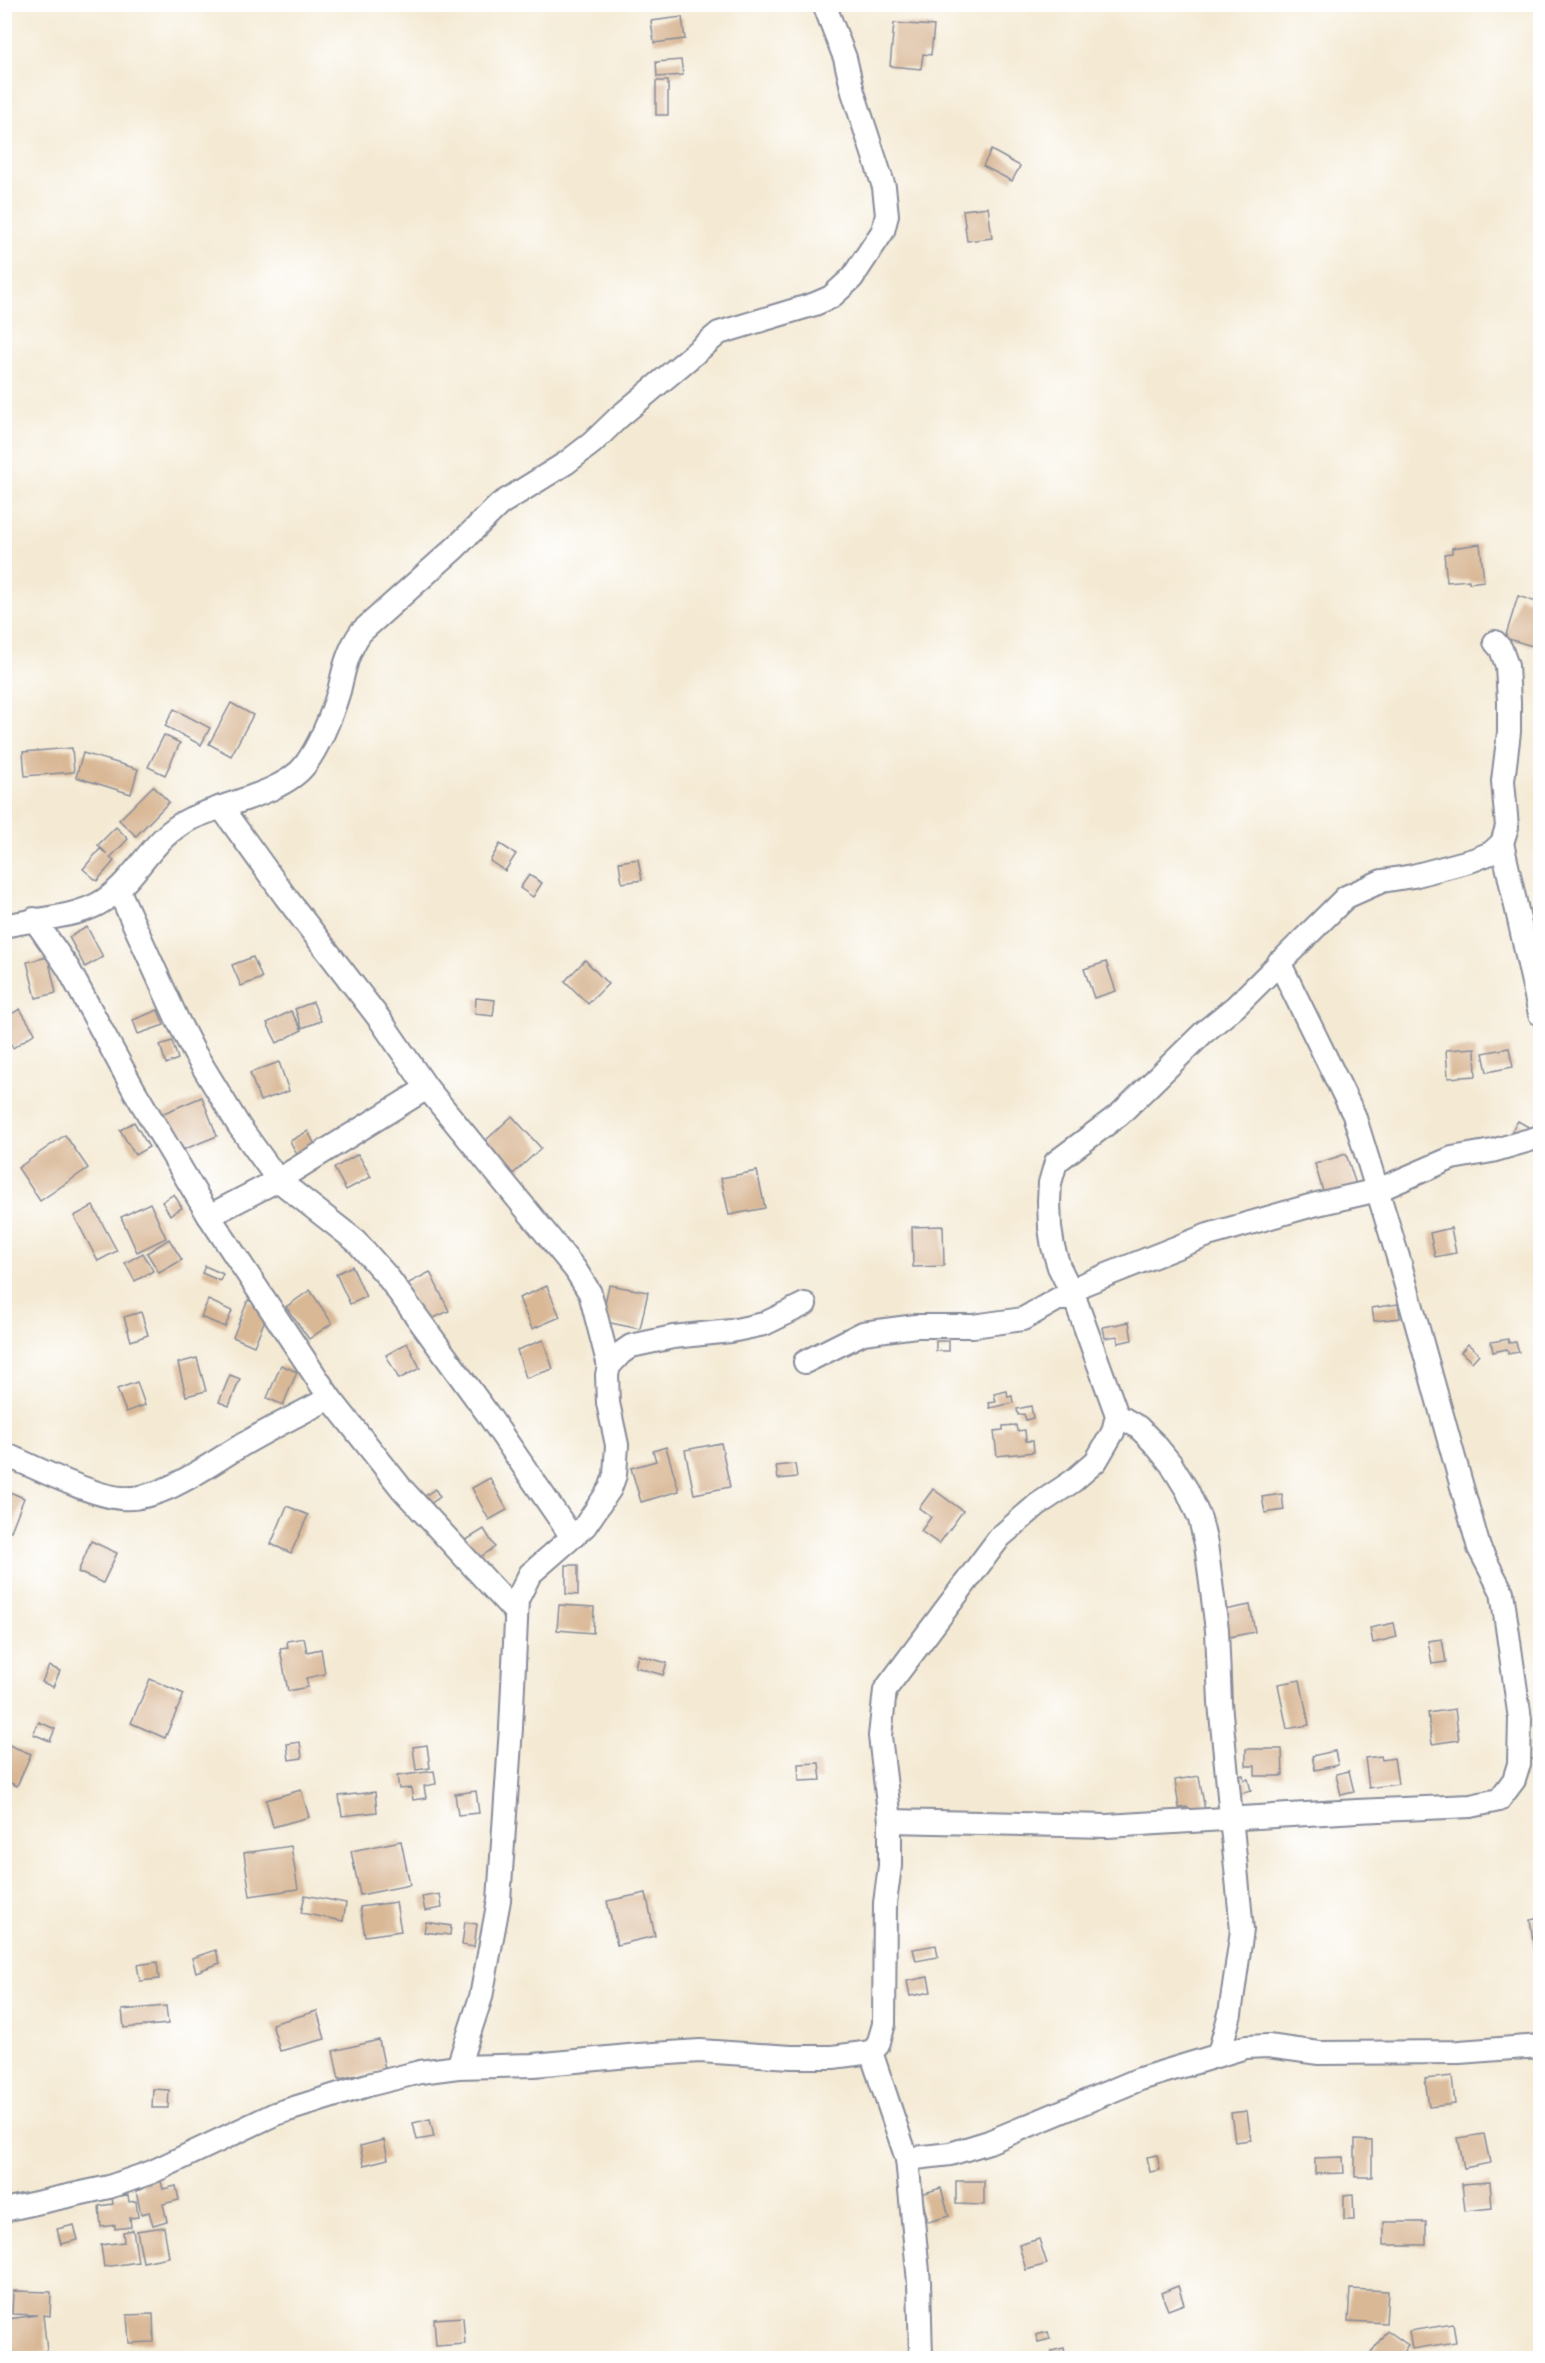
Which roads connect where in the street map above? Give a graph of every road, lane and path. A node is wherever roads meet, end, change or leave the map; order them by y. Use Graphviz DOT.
graph roads {
  1 [pos="824,4"];
  2 [pos="1495,642"];
  3 [pos="221,807"];
  4 [pos="1502,843"];
  5 [pos="119,891"];
  6 [pos="34,920"];
  7 [pos="4,926"];
  8 [pos="1279,962"];
  9 [pos="1540,1014"];
  10 [pos="427,1088"];
  11 [pos="1540,1137"];
  12 [pos="278,1180"];
  13 [pos="1378,1190"];
  14 [pos="209,1216"];
  15 [pos="1075,1299"];
  16 [pos="805,1304"];
  17 [pos="805,1362"];
  18 [pos="609,1366"];
  19 [pos="330,1398"];
  20 [pos="1117,1414"];
  21 [pos="4,1455"];
  22 [pos="572,1537"];
  23 [pos="516,1613"];
  24 [pos="1233,1818"];
  25 [pos="890,1821"];
  26 [pos="1540,2046"];
  27 [pos="871,2052"];
  28 [pos="1219,2053"];
  29 [pos="458,2067"];
  30 [pos="908,2159"];
  31 [pos="4,2210"];
  32 [pos="921,2358"];
  1 -- 3 [label="street"];
  2 -- 4 [label="street"];
  3 -- 5 [label="street"];
  3 -- 10 [label="street"];
  4 -- 8 [label="street"];
  4 -- 9 [label="street"];
  5 -- 6 [label="street"];
  5 -- 12 [label="street"];
  6 -- 7 [label="street"];
  6 -- 14 [label="street"];
  8 -- 13 [label="street"];
  8 -- 15 [label="street"];
  10 -- 12 [label="street"];
  10 -- 18 [label="street"];
  11 -- 13 [label="street"];
  12 -- 14 [label="street"];
  12 -- 22 [label="street"];
  13 -- 15 [label="street"];
  13 -- 24 [label="street"];
  14 -- 19 [label="street"];
  15 -- 17 [label="street"];
  15 -- 20 [label="street"];
  16 -- 18 [label="street"];
  18 -- 22 [label="street"];
  19 -- 21 [label="street"];
  19 -- 23 [label="street"];
  20 -- 24 [label="street"];
  20 -- 25 [label="street"];
  22 -- 23 [label="street"];
  23 -- 29 [label="street"];
  24 -- 25 [label="street"];
  24 -- 28 [label="street"];
  25 -- 27 [label="street"];
  26 -- 28 [label="street"];
  27 -- 29 [label="street"];
  27 -- 30 [label="street"];
  28 -- 30 [label="street"];
  29 -- 31 [label="street"];
  30 -- 32 [label="street"];
}
